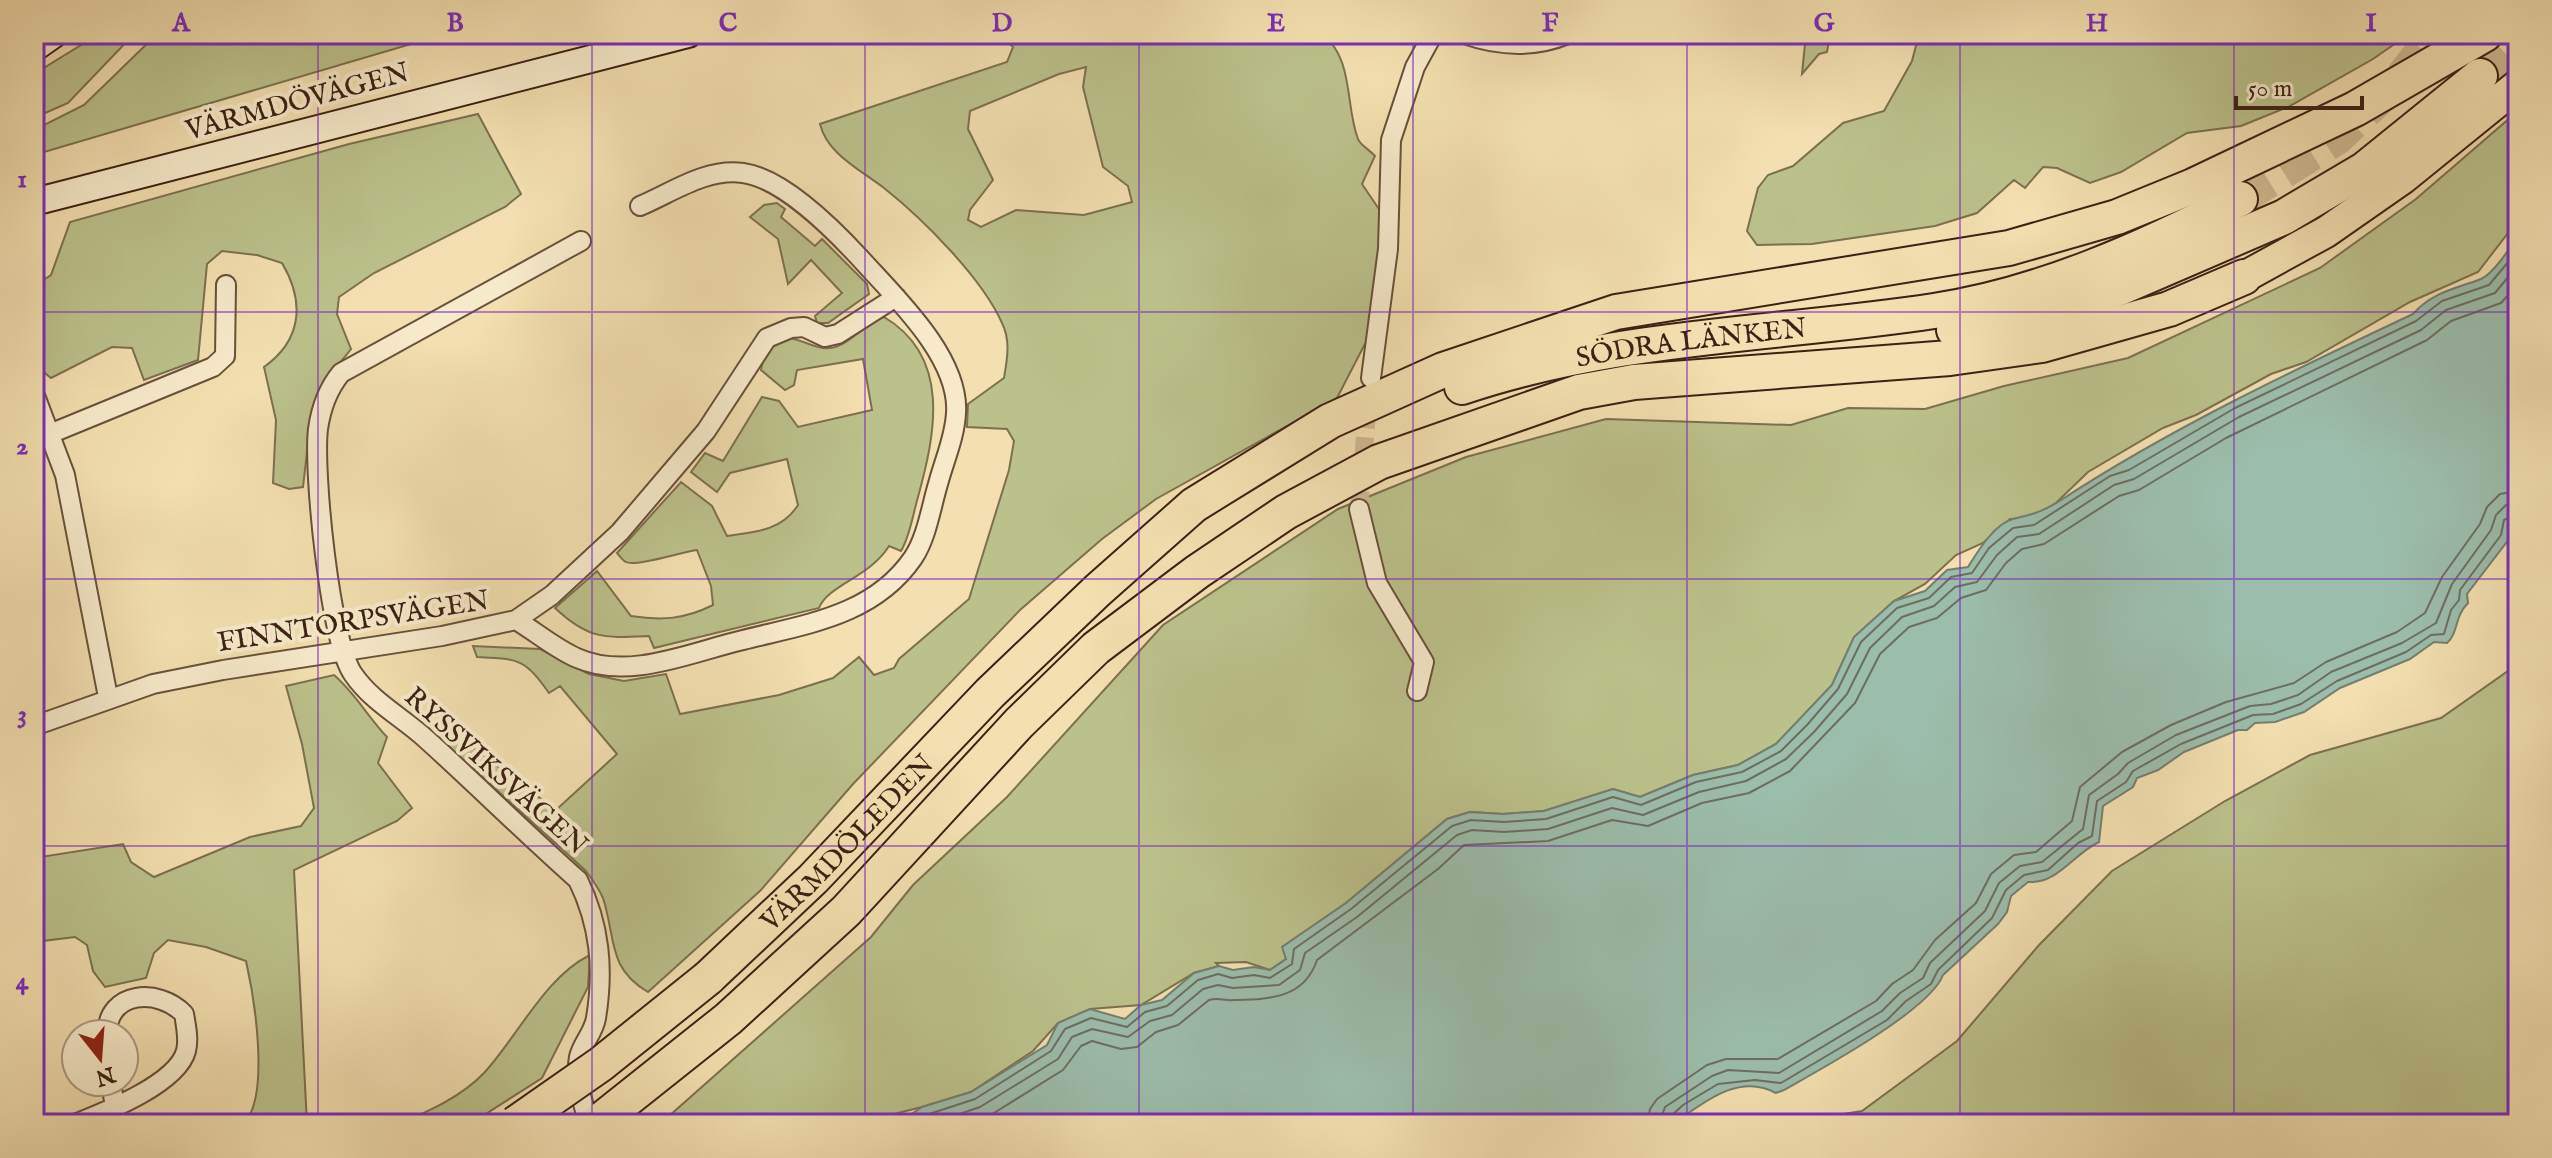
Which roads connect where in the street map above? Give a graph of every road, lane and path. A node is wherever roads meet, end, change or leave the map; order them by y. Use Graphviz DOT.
graph roads {
  1 [pos="54,34"];
  2 [pos="688,34"];
  3 [pos="1433,34"];
  4 [pos="1464,34"];
  5 [pos="1568,34"];
  6 [pos="2485,34"];
  7 [pos="34,48"];
  8 [pos="2480,76"];
  9 [pos="2518,85"];
  10 [pos="107,182"];
  11 [pos="2240,199"];
  12 [pos="34,202"];
  13 [pos="640,206"];
  14 [pos="34,215"];
  15 [pos="581,241"];
  16 [pos="2244,277"];
  17 [pos="226,285"];
  18 [pos="896,297"];
  19 [pos="1371,378"];
  20 [pos="1634,382"];
  21 [pos="34,393"];
  22 [pos="52,433"];
  23 [pos="1359,509"];
  24 [pos="1158,539"];
  25 [pos="516,620"];
  26 [pos="343,654"];
  27 [pos="1417,691"];
  28 [pos="108,697"];
  29 [pos="34,726"];
  30 [pos="112,1018"];
  31 [pos="140,1093"];
  32 [pos="113,1098"];
  33 [pos="132,1098"];
  34 [pos="115,1108"];
  35 [pos="75,1124"];
  36 [pos="515,1124"];
  37 [pos="589,1124"];
  38 [pos="596,1124"];
  1 -- 7 [label="main road"];
  2 -- 10 [label="main road, VÄRMDÖVÄGEN"];
  3 -- 19 [label="street"];
  4 -- 5 [label="street"];
  6 -- 24 [label="highway"];
  8 -- 20 [label="highway, SÖDRA LÄNKEN"];
  9 -- 16 [label="main road"];
  10 -- 12 [label="main road, VÄRMDÖVÄGEN"];
  10 -- 14 [label="main road, VÄRMDÖVÄGEN"];
  11 -- 24 [label="highway, SÖDRA LÄNKEN"];
  13 -- 18 [label="street"];
  15 -- 26 [label="street"];
  16 -- 20 [label="highway"];
  17 -- 22 [label="street"];
  18 -- 25 [label="street, FINNTORPSVÄGEN"];
  18 -- 25 [label="street"];
  20 -- 38 [label="highway, VÄRMDÖLEDEN"];
  21 -- 22 [label="street"];
  22 -- 28 [label="street"];
  23 -- 27 [label="street"];
  24 -- 36 [label="highway, VÄRMDÖLEDEN, bridge"];
  25 -- 26 [label="street, FINNTORPSVÄGEN"];
  26 -- 28 [label="street, FINNTORPSVÄGEN"];
  26 -- 37 [label="street, RYSSVIKSVÄGEN"];
  28 -- 29 [label="street, FINNTORPSVÄGEN"];
  30 -- 31 [label="street"];
  32 -- 34 [label="street"];
  33 -- 34 [label="street"];
  34 -- 35 [label="street"];
}
